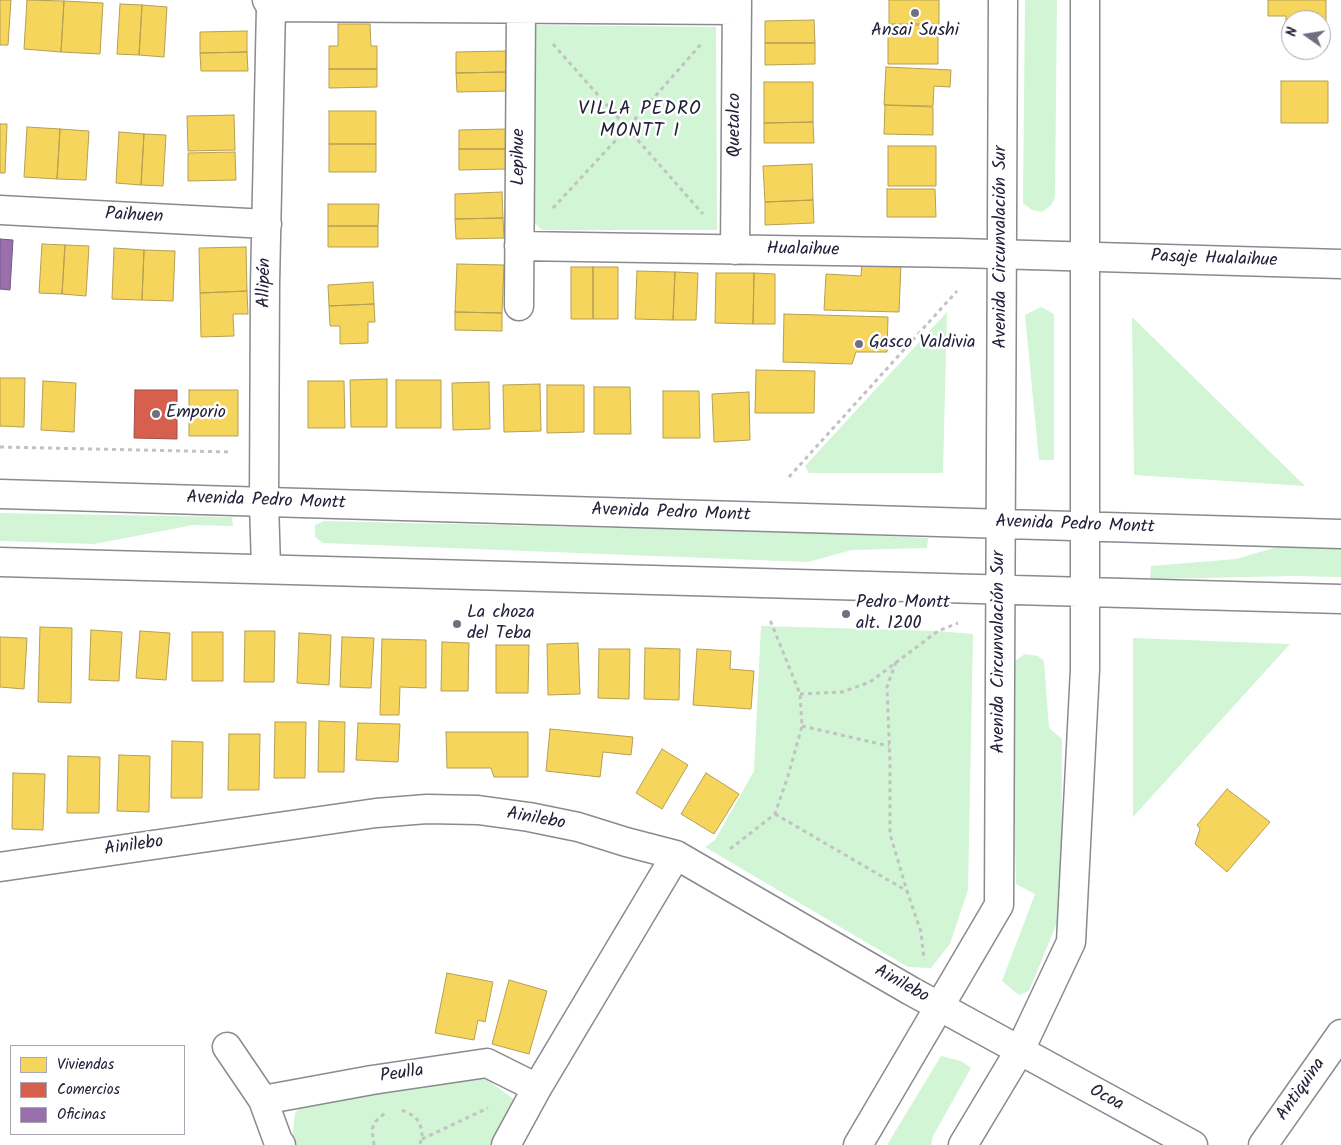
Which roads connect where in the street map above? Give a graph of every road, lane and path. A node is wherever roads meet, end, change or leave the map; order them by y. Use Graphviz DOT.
graph roads {
  1 [pos="1003,0"];
  2 [pos="1085,0"];
  3 [pos="269,3"];
  4 [pos="737,5"];
  5 [pos="521,9"];
  6 [pos="628,128"];
  7 [pos="0,210"];
  8 [pos="267,224"];
  9 [pos="519,246"];
  10 [pos="735,250"];
  11 [pos="1002,255"];
  12 [pos="1086,256"];
  13 [pos="1341,264"];
  14 [pos="957,292"];
  15 [pos="519,306"];
  16 [pos="0,447"];
  17 [pos="242,452"];
  18 [pos="789,477"];
  19 [pos="0,494"];
  20 [pos="264,502"];
  21 [pos="1001,523"];
  22 [pos="1085,526"];
  23 [pos="1341,534"];
  24 [pos="0,562"];
  25 [pos="266,568"];
  26 [pos="1000,589"];
  27 [pos="1085,592"];
  28 [pos="1341,598"];
  29 [pos="770,620"];
  30 [pos="958,623"];
  31 [pos="896,662"];
  32 [pos="800,694"];
  33 [pos="802,726"];
  34 [pos="889,746"];
  35 [pos="775,814"];
  36 [pos="727,851"];
  37 [pos="676,855"];
  38 [pos="0,867"];
  39 [pos="907,891"];
  40 [pos="924,968"];
  41 [pos="939,1006"];
  42 [pos="1341,1034"];
  43 [pos="227,1047"];
  44 [pos="1020,1050"];
  45 [pos="537,1088"];
  46 [pos="263,1100"];
  47 [pos="492,1106"];
  48 [pos="398,1109"];
  49 [pos="389,1110"];
  50 [pos="422,1139"];
  51 [pos="281,1145"];
  52 [pos="374,1145"];
  53 [pos="419,1145"];
  54 [pos="506,1145"];
  55 [pos="858,1145"];
  56 [pos="963,1145"];
  57 [pos="1192,1145"];
  58 [pos="1263,1145"];
  1 -- 11 [label="main road, Avenida Circunvalación Sur"];
  2 -- 12 [label="main road"];
  3 -- 5 [label="main road"];
  3 -- 8 [label="main road, Allipén"];
  4 -- 5 [label="main road"];
  4 -- 6 [label="path"];
  4 -- 10 [label="main road, Quetalco"];
  5 -- 6 [label="path"];
  5 -- 9 [label="main road, Lepihue"];
  6 -- 9 [label="path"];
  6 -- 10 [label="path"];
  7 -- 8 [label="main road, Paihuen"];
  8 -- 20 [label="main road, Allipén"];
  9 -- 10 [label="main road, Hualaihue"];
  9 -- 15 [label="main road, Lepihue"];
  10 -- 11 [label="main road, Hualaihue"];
  11 -- 12 [label="main road, Hualaihue"];
  11 -- 21 [label="main road, Avenida Circunvalación Sur"];
  12 -- 13 [label="main road, Pasaje Hualaihue"];
  12 -- 22 [label="main road"];
  14 -- 18 [label="path"];
  16 -- 17 [label="path"];
  19 -- 20 [label="main road, Avenida Pedro Montt"];
  20 -- 21 [label="main road, Avenida Pedro Montt"];
  20 -- 25 [label="main road, Allipén"];
  21 -- 22 [label="main road, Avenida Pedro Montt"];
  21 -- 26 [label="main road, Avenida Circunvalación Sur"];
  22 -- 23 [label="main road, Avenida Pedro Montt"];
  22 -- 27 [label="main road"];
  24 -- 25 [label="main road"];
  25 -- 26 [label="main road"];
  26 -- 27 [label="main road"];
  26 -- 41 [label="main road, Avenida Circunvalación Sur"];
  27 -- 28 [label="main road"];
  27 -- 44 [label="main road"];
  29 -- 32 [label="path"];
  30 -- 31 [label="path"];
  31 -- 32 [label="path"];
  31 -- 34 [label="path"];
  32 -- 33 [label="path"];
  33 -- 34 [label="path"];
  33 -- 35 [label="path"];
  34 -- 39 [label="path"];
  35 -- 36 [label="path"];
  35 -- 39 [label="path"];
  37 -- 38 [label="main road, Ainilebo"];
  37 -- 41 [label="main road, Ainilebo"];
  37 -- 45 [label="main road"];
  39 -- 40 [label="path"];
  41 -- 44 [label="main road, Ainilebo"];
  41 -- 55 [label="main road, Avenida Circunvalación Sur"];
  42 -- 58 [label="main road, Antiquina"];
  43 -- 46 [label="main road"];
  44 -- 56 [label="main road"];
  44 -- 57 [label="main road, Ocoa"];
  45 -- 46 [label="main road, Peulla"];
  45 -- 54 [label="main road"];
  46 -- 51 [label="main road"];
  47 -- 50 [label="path"];
  48 -- 50 [label="path"];
  49 -- 52 [label="path"];
  50 -- 53 [label="path"];
}
